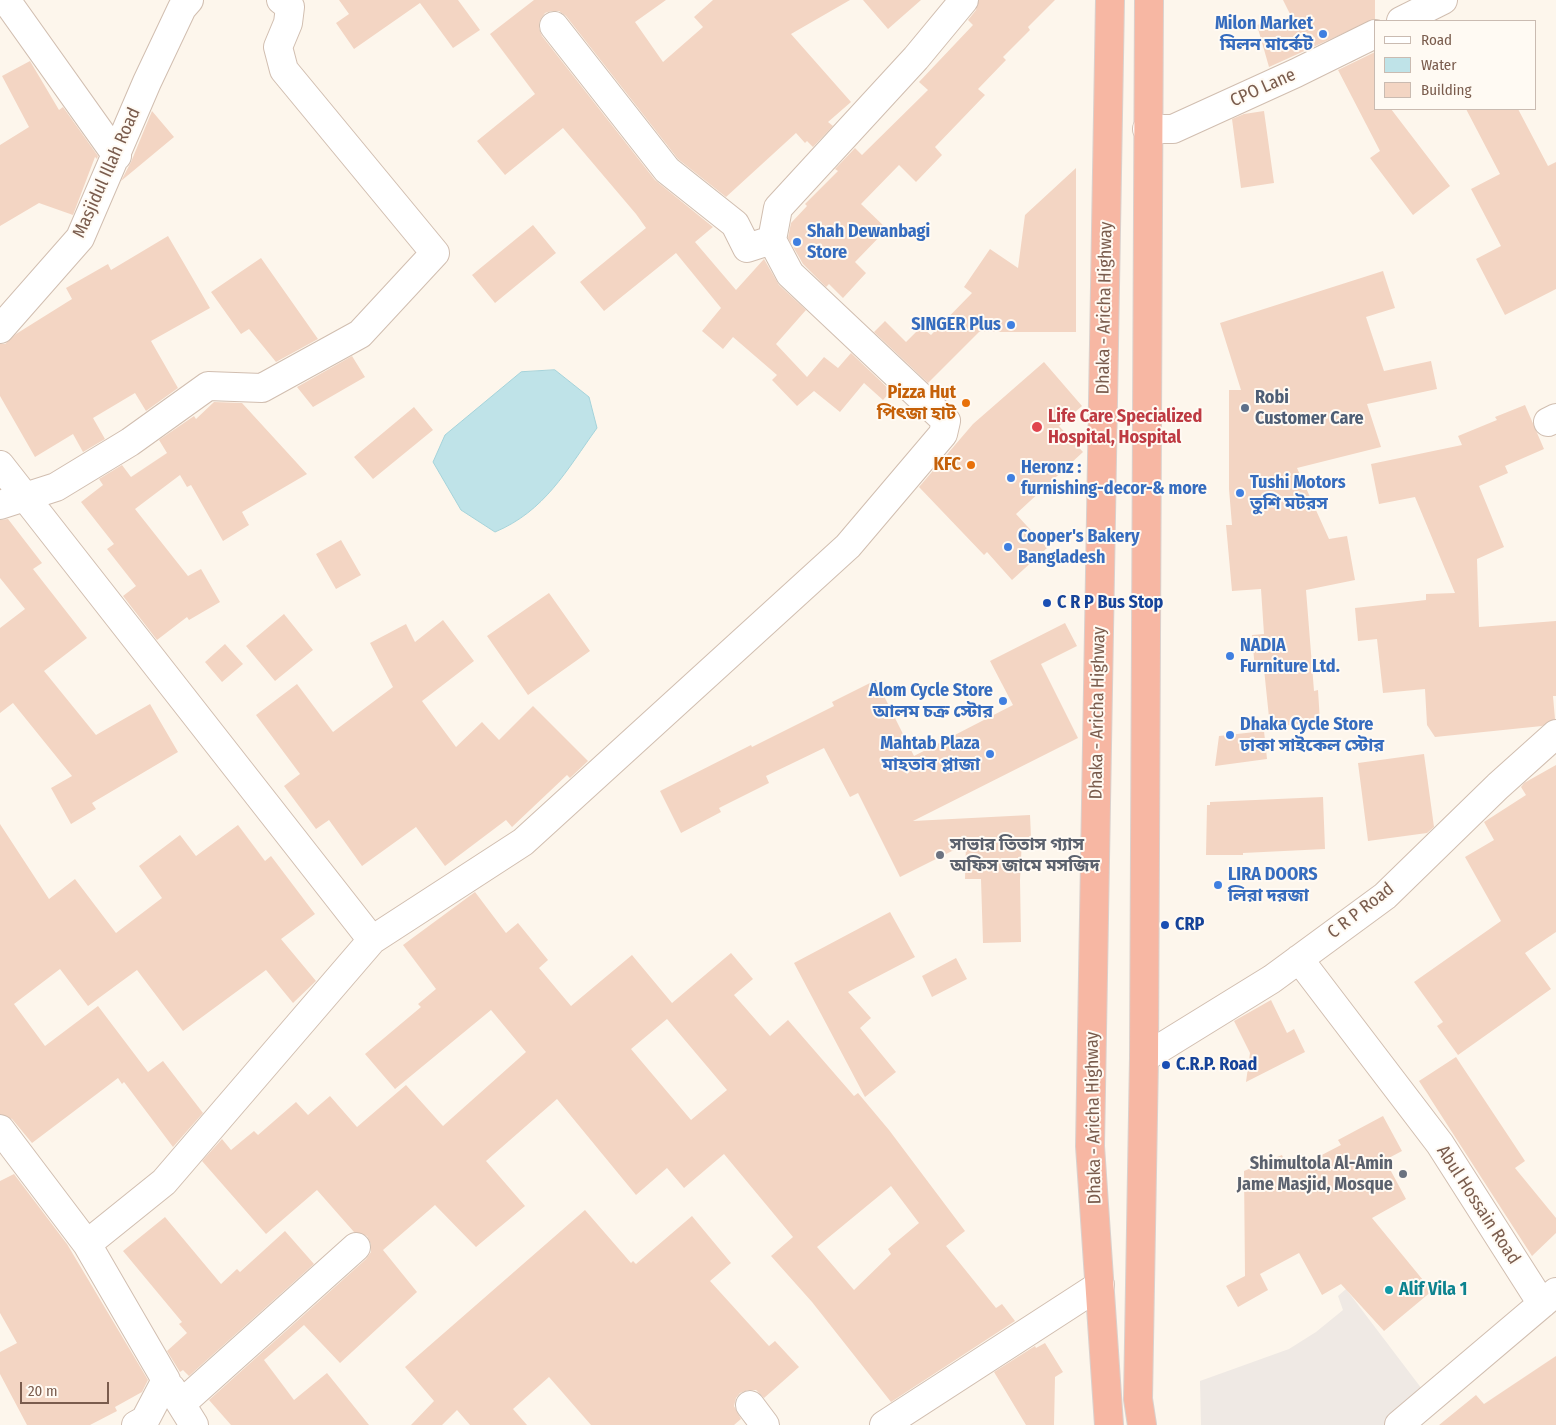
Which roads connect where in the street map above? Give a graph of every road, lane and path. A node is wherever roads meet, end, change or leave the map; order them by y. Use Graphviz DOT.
graph roads {
  1 [pos="6,0"];
  2 [pos="189,0"];
  3 [pos="281,0"];
  4 [pos="964,0"];
  5 [pos="1110,0"];
  6 [pos="1149,0"];
  7 [pos="1443,0"];
  8 [pos="1403,20"];
  9 [pos="554,26"];
  10 [pos="1374,34"];
  11 [pos="1148,129"];
  12 [pos="117,156"];
  13 [pos="778,208"];
  14 [pos="735,224"];
  15 [pos="772,240"];
  16 [pos="0,329"];
  17 [pos="0,465"];
  18 [pos="25,496"];
  19 [pos="0,505"];
  20 [pos="1556,734"];
  21 [pos="372,940"];
  22 [pos="1299,959"];
  23 [pos="1144,1058"];
  24 [pos="0,1129"];
  25 [pos="87,1244"];
  26 [pos="356,1247"];
  27 [pos="1100,1286"];
  28 [pos="1549,1298"];
  29 [pos="166,1380"];
  30 [pos="187,1414"];
  31 [pos="136,1425"];
  32 [pos="884,1425"];
  33 [pos="1109,1425"];
  34 [pos="1142,1425"];
  35 [pos="1398,1425"];
  1 -- 12 [label="street"];
  2 -- 12 [label="street, Masjidul Illah Road"];
  3 -- 18 [label="street"];
  4 -- 13 [label="street"];
  5 -- 27 [label="highway, Dhaka - Aricha Highway"];
  6 -- 11 [label="highway"];
  7 -- 8 [label="street"];
  9 -- 14 [label="street"];
  10 -- 11 [label="street, CPO Lane"];
  11 -- 23 [label="highway"];
  12 -- 16 [label="street, Masjidul Illah Road"];
  13 -- 14 [label="street"];
  13 -- 15 [label="street"];
  14 -- 15 [label="street"];
  15 -- 21 [label="street"];
  17 -- 18 [label="street"];
  18 -- 19 [label="street"];
  18 -- 21 [label="street"];
  20 -- 22 [label="street, C R P Road"];
  21 -- 25 [label="street"];
  22 -- 23 [label="street, C R P Road"];
  22 -- 28 [label="street, Abul Hossain Road"];
  23 -- 34 [label="highway"];
  24 -- 25 [label="street"];
  25 -- 29 [label="street"];
  26 -- 30 [label="street"];
  27 -- 32 [label="street"];
  27 -- 33 [label="highway, Dhaka - Aricha Highway"];
  28 -- 35 [label="street, Abul Hossain Road"];
  29 -- 30 [label="street"];
  29 -- 31 [label="street"];
}
